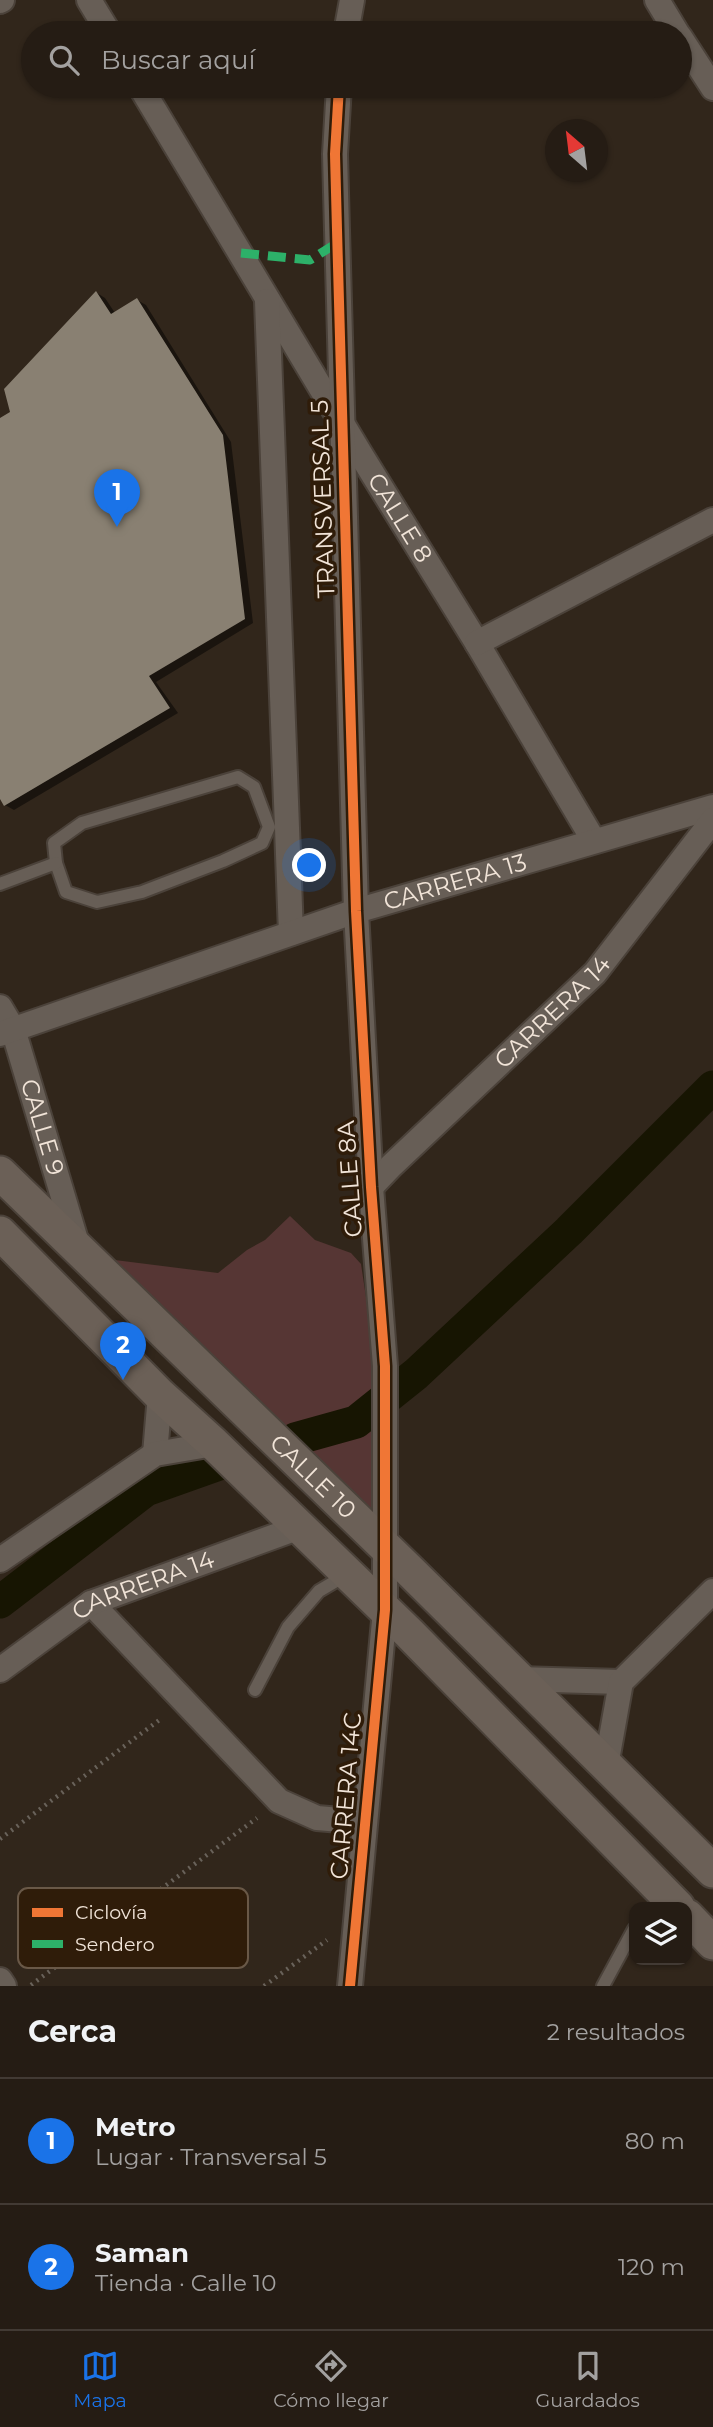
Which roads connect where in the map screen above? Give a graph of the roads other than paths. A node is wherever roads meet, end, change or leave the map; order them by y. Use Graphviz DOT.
graph roads {
  1 [pos="89,0"];
  2 [pos="352,0"];
  3 [pos="657,0"];
  4 [pos="102,21"];
  5 [pos="348,21"];
  6 [pos="670,21"];
  7 [pos="692,55"];
  8 [pos="713,88"];
  9 [pos="147,98"];
  10 [pos="338,98"];
  11 [pos="267,297"];
  12 [pos="341,421"];
  13 [pos="713,520"];
  14 [pos="477,643"];
  15 [pos="713,807"];
  16 [pos="713,820"];
  17 [pos="594,841"];
  18 [pos="56,863"];
  19 [pos="0,884"];
  20 [pos="356,911"];
  21 [pos="291,933"];
  22 [pos="0,1007"];
  23 [pos="6,1031"];
  24 [pos="0,1173"];
  25 [pos="371,1187"];
  26 [pos="0,1233"];
  27 [pos="79,1251"];
  28 [pos="138,1307"];
  29 [pos="106,1339"];
  30 [pos="160,1395"];
  31 [pos="214,1444"];
  32 [pos="155,1454"];
  33 [pos="299,1527"];
  34 [pos="386,1548"];
  35 [pos="0,1560"];
  36 [pos="348,1574"];
  37 [pos="713,1591"];
  38 [pos="91,1603"];
  39 [pos="385,1609"];
  40 [pos="0,1670"];
  41 [pos="518,1679"];
  42 [pos="621,1682"];
  43 [pos="255,1690"];
  44 [pos="606,1766"];
  45 [pos="364,1822"];
  46 [pos="713,1871"];
  47 [pos="662,1896"];
  48 [pos="692,1921"];
  49 [pos="629,1938"];
  50 [pos="713,1942"];
  51 [pos="0,1980"];
  52 [pos="4,1986"];
  53 [pos="350,1986"];
  54 [pos="603,1986"];
  1 -- 4 [label="street"];
  2 -- 5 [label="street"];
  3 -- 6 [label="street"];
  7 -- 8 [label="street"];
  9 -- 11 [label="street, CALLE 8"];
  10 -- 12 [label="street, TRANSVERSAL 5"];
  11 -- 12 [label="street, CALLE 8"];
  11 -- 21 [label="street, TRANSVERSAL 5"];
  12 -- 14 [label="street, CALLE 8"];
  12 -- 20 [label="street, TRANSVERSAL 5"];
  13 -- 14 [label="street"];
  14 -- 17 [label="street, CALLE 8"];
  15 -- 17 [label="street, CARRERA 13"];
  16 -- 25 [label="street, CARRERA 14"];
  17 -- 20 [label="street, CARRERA 13"];
  18 -- 18 [label="lane"];
  18 -- 19 [label="lane"];
  20 -- 21 [label="street, CARRERA 13"];
  20 -- 25 [label="street, CALLE 8A"];
  21 -- 23 [label="street, CARRERA 13"];
  22 -- 23 [label="street, CALLE 9"];
  23 -- 27 [label="street, CALLE 9"];
  24 -- 27 [label="main road, CALLE 10"];
  25 -- 34 [label="street, CALLE 8A"];
  26 -- 29 [label="main road, CALLE 10"];
  27 -- 28 [label="main road, CALLE 10"];
  28 -- 29 [label="main road"];
  28 -- 34 [label="main road, CALLE 10"];
  29 -- 30 [label="main road, CALLE 10"];
  30 -- 31 [label="main road, CALLE 10"];
  30 -- 32 [label="street"];
  31 -- 32 [label="street"];
  31 -- 33 [label="main road, CALLE 10"];
  32 -- 35 [label="street"];
  33 -- 36 [label="main road, CALLE 10"];
  33 -- 38 [label="street, CARRERA 14"];
  34 -- 39 [label="street"];
  34 -- 41 [label="main road, CALLE 10"];
  36 -- 39 [label="main road, CALLE 10"];
  36 -- 43 [label="lane"];
  37 -- 42 [label="street"];
  38 -- 40 [label="street, CARRERA 14"];
  38 -- 45 [label="street"];
  39 -- 45 [label="street, CARRERA 14C"];
  39 -- 47 [label="main road, CALLE 10"];
  41 -- 42 [label="street"];
  41 -- 44 [label="main road, CALLE 10"];
  42 -- 44 [label="street"];
  44 -- 46 [label="main road, CALLE 10"];
  45 -- 53 [label="street, CARRERA 14C"];
  48 -- 50 [label="main road"];
  49 -- 54 [label="lane"];
  51 -- 52 [label="street"];
}
